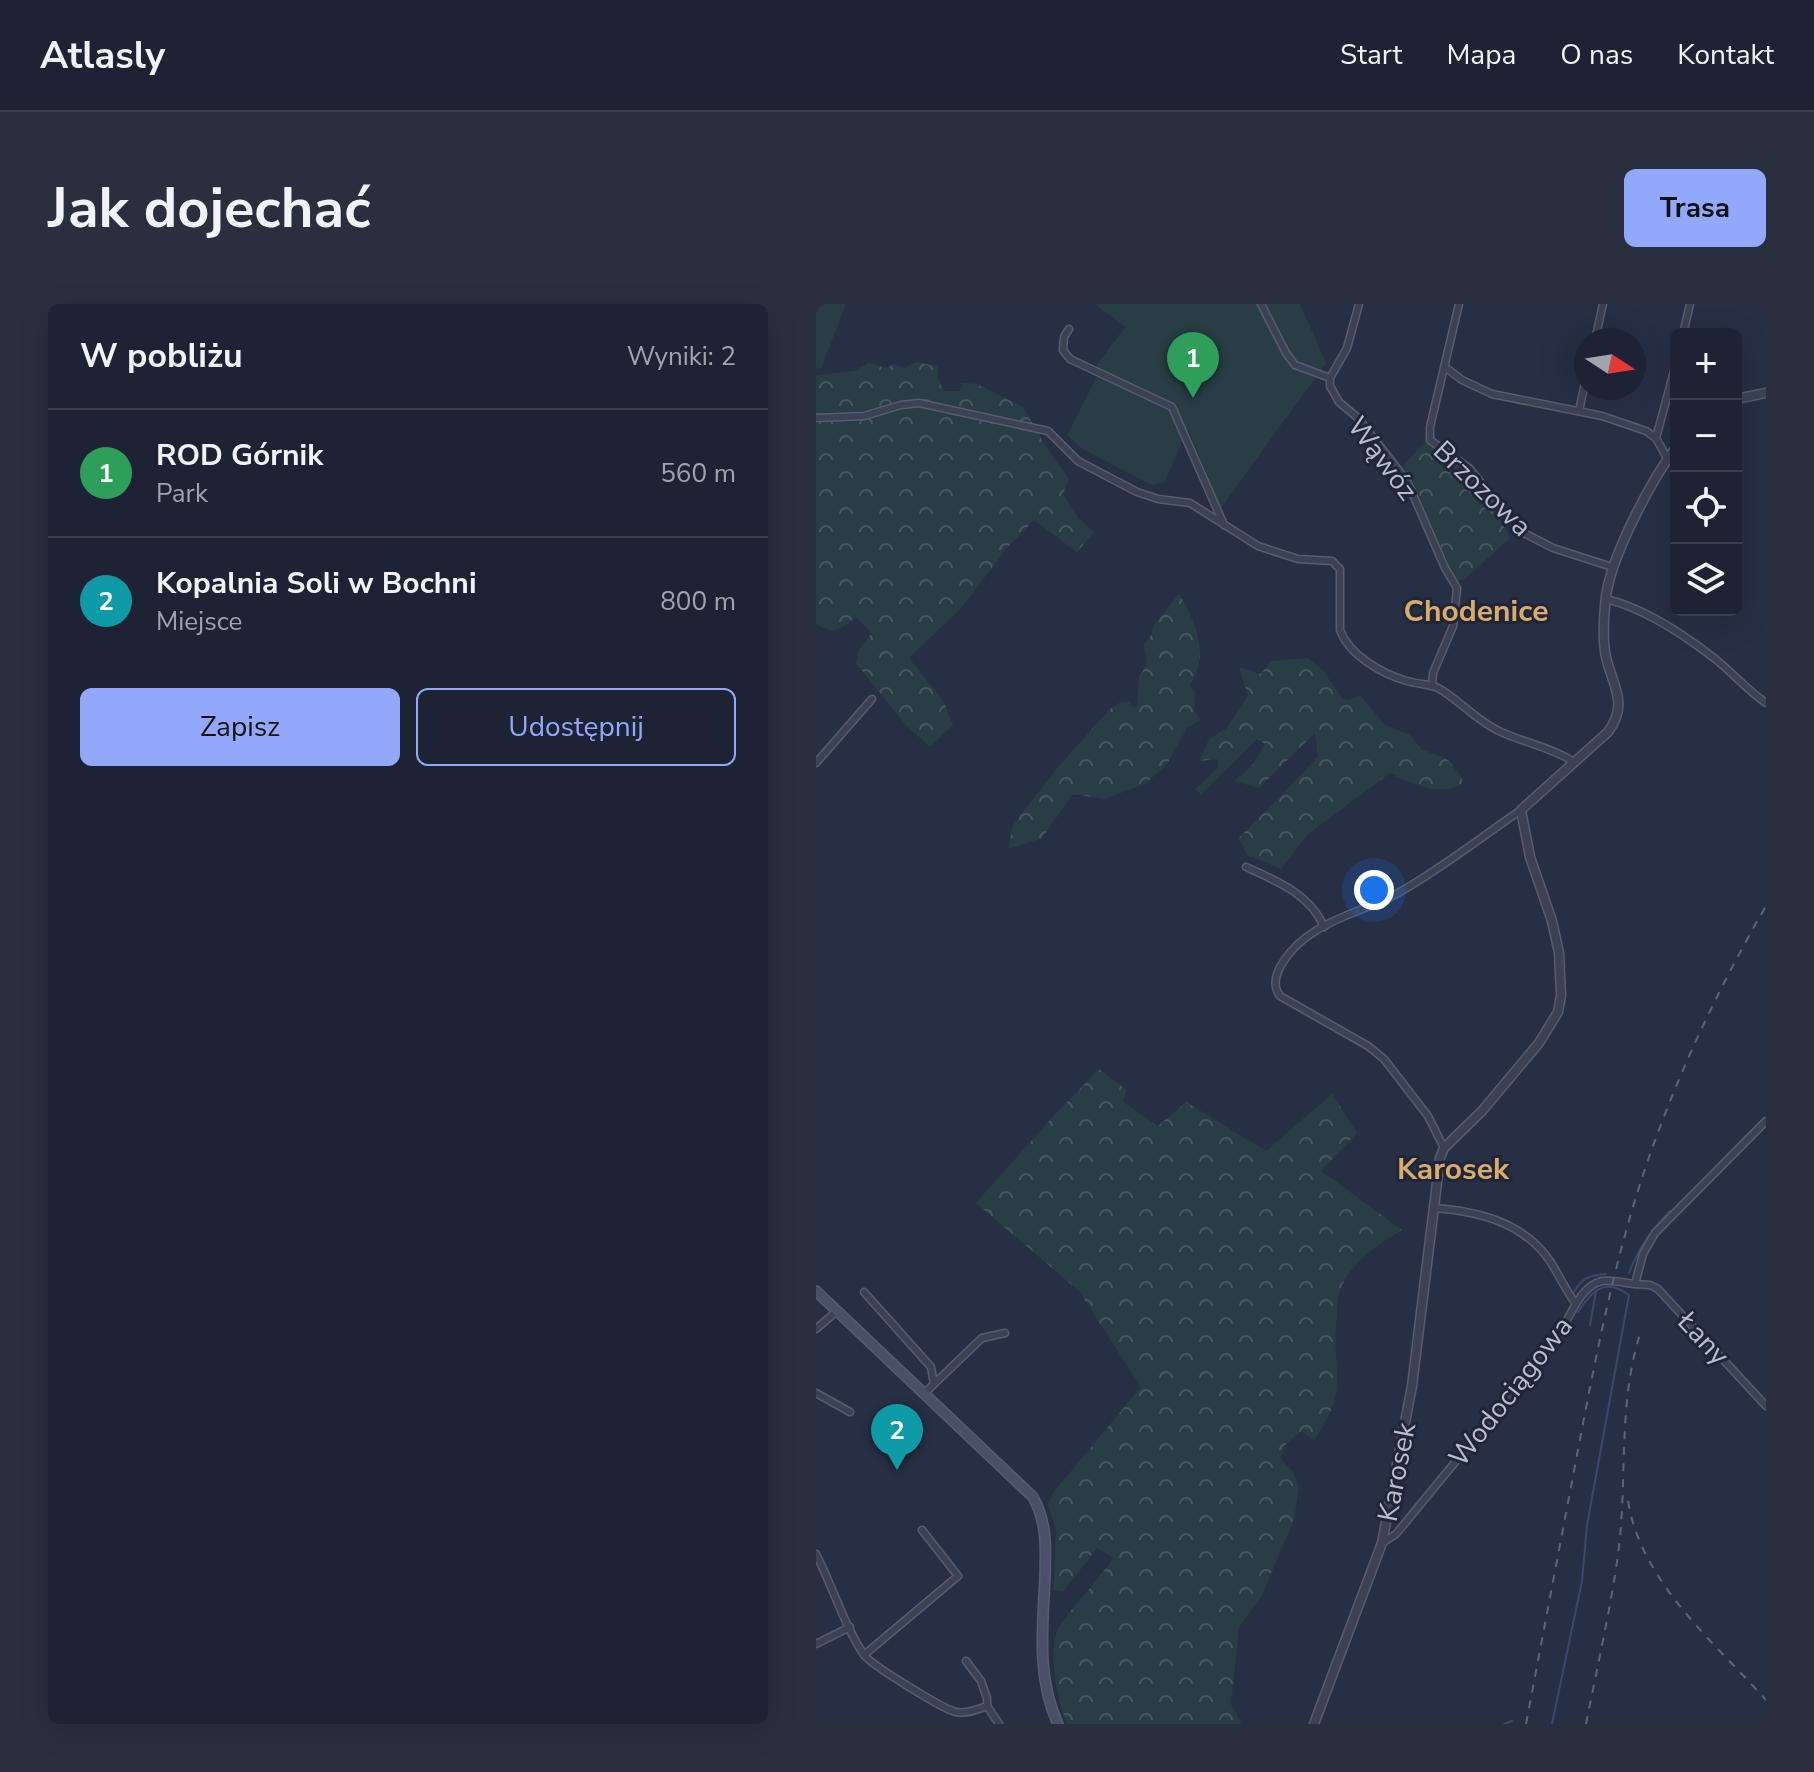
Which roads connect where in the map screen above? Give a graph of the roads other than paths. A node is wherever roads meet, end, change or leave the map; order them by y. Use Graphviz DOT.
graph roads {
  1 [pos="1261,304"];
  2 [pos="1359,304"];
  3 [pos="1459,304"];
  4 [pos="1603,304"];
  5 [pos="1690,304"];
  6 [pos="1598,328"];
  7 [pos="1684,328"];
  8 [pos="1069,329"];
  9 [pos="1445,367"];
  10 [pos="1330,378"];
  11 [pos="1670,386"];
  12 [pos="1765,391"];
  13 [pos="1742,397"];
  14 [pos="1581,400"];
  15 [pos="1579,411"];
  16 [pos="816,418"];
  17 [pos="1656,438"];
  18 [pos="1670,454"];
  19 [pos="1667,458"];
  20 [pos="1224,525"];
  21 [pos="1612,567"];
  22 [pos="1606,599"];
  23 [pos="1432,686"];
  24 [pos="872,699"];
  25 [pos="1766,703"];
  26 [pos="1574,762"];
  27 [pos="816,763"];
  28 [pos="1521,810"];
  29 [pos="1246,867"];
  30 [pos="1324,927"];
  31 [pos="1766,1121"];
  32 [pos="1444,1148"];
  33 [pos="1433,1208"];
  34 [pos="1635,1284"];
  35 [pos="816,1291"];
  36 [pos="864,1292"];
  37 [pos="1576,1304"];
  38 [pos="837,1311"];
  39 [pos="816,1329"];
  40 [pos="1005,1333"];
  41 [pos="934,1384"];
  42 [pos="816,1393"];
  43 [pos="924,1394"];
  44 [pos="1766,1406"];
  45 [pos="850,1412"];
  46 [pos="922,1530"];
  47 [pos="1382,1543"];
  48 [pos="816,1554"];
  49 [pos="850,1627"];
  50 [pos="816,1644"];
  51 [pos="864,1655"];
  52 [pos="966,1661"];
  53 [pos="987,1706"];
  54 [pos="999,1724"];
  55 [pos="1058,1724"];
  56 [pos="1314,1724"];
  1 -- 10 [label="street"];
  2 -- 10 [label="street"];
  3 -- 9 [label="street"];
  4 -- 6 [label="street"];
  5 -- 7 [label="street"];
  8 -- 20 [label="street"];
  9 -- 15 [label="street"];
  9 -- 21 [label="street, Brzozowa"];
  10 -- 23 [label="street, Wąwóz"];
  11 -- 17 [label="street"];
  12 -- 13 [label="street"];
  14 -- 15 [label="street"];
  15 -- 17 [label="street"];
  16 -- 20 [label="street"];
  17 -- 19 [label="street"];
  18 -- 19 [label="street"];
  19 -- 21 [label="street"];
  20 -- 23 [label="street"];
  21 -- 22 [label="street"];
  22 -- 25 [label="street"];
  22 -- 26 [label="street"];
  23 -- 26 [label="street"];
  24 -- 27 [label="street"];
  26 -- 28 [label="street"];
  28 -- 30 [label="street"];
  28 -- 32 [label="street"];
  29 -- 30 [label="street"];
  30 -- 32 [label="street"];
  31 -- 34 [label="street"];
  32 -- 33 [label="street, Karosek"];
  33 -- 37 [label="street"];
  33 -- 47 [label="street, Karosek"];
  34 -- 37 [label="street, Wodociągowa"];
  34 -- 44 [label="street, Łany"];
  35 -- 38 [label="main road"];
  36 -- 41 [label="street"];
  37 -- 47 [label="street, Wodociągowa"];
  38 -- 39 [label="street"];
  38 -- 43 [label="main road"];
  40 -- 41 [label="street"];
  41 -- 43 [label="street"];
  42 -- 45 [label="street"];
  43 -- 55 [label="main road"];
  46 -- 51 [label="street"];
  47 -- 56 [label="street, Karosek"];
  48 -- 49 [label="street"];
  49 -- 50 [label="street"];
  49 -- 51 [label="street"];
  51 -- 53 [label="street"];
  52 -- 53 [label="street"];
  53 -- 54 [label="street"];
}
